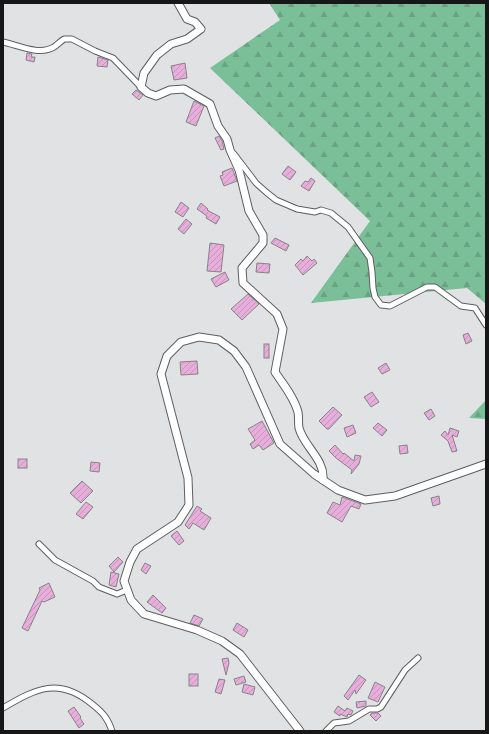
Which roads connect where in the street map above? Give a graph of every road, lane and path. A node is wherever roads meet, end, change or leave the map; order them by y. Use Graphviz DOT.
graph roads {
  1 [pos="178,3"];
  2 [pos="3,42"];
  3 [pos="141,87"];
  4 [pos="230,150"];
  5 [pos="486,325"];
  6 [pos="486,464"];
  7 [pos="324,480"];
  8 [pos="39,544"];
  9 [pos="127,590"];
  10 [pos="418,658"];
  11 [pos="3,708"];
  12 [pos="112,731"];
  13 [pos="300,731"];
  14 [pos="326,731"];
  1 -- 3 [label="main road"];
  2 -- 3 [label="street"];
  3 -- 4 [label="main road"];
  4 -- 5 [label="street"];
  4 -- 7 [label="main road"];
  6 -- 7 [label="main road"];
  7 -- 9 [label="main road"];
  8 -- 9 [label="street"];
  9 -- 13 [label="main road"];
  10 -- 14 [label="street"];
  11 -- 12 [label="street"];
}
